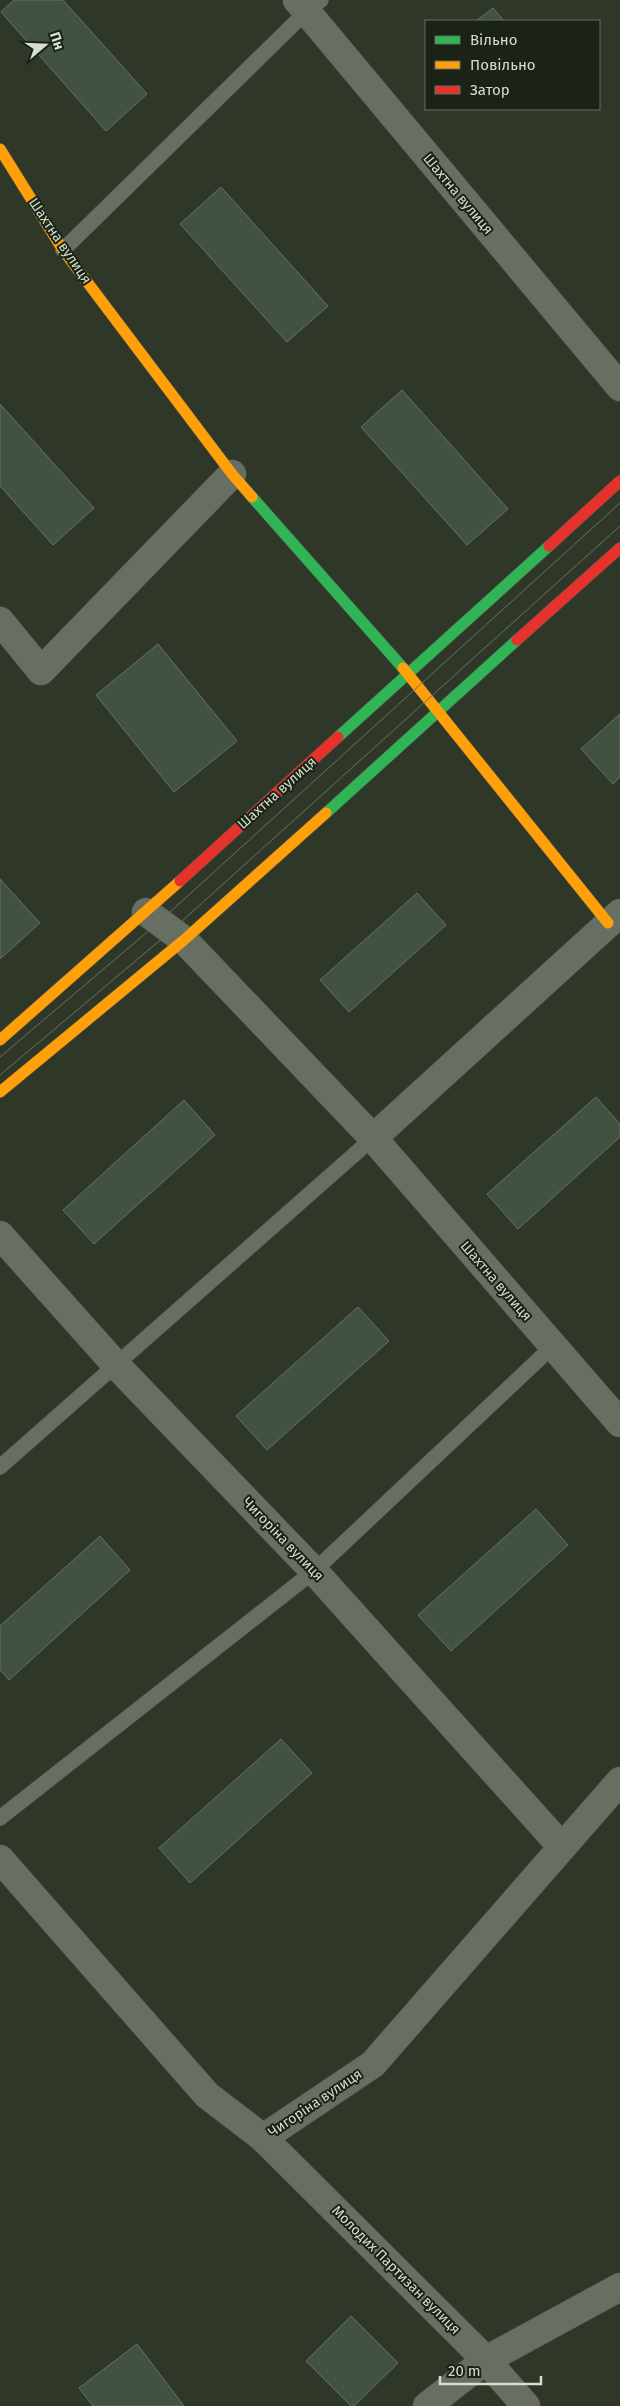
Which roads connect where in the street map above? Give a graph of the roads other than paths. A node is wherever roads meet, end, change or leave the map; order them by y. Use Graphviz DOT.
graph roads {
  1 [pos="308,4"];
  2 [pos="0,149"];
  3 [pos="63,250"];
  4 [pos="620,387"];
  5 [pos="232,474"];
  6 [pos="620,480"];
  7 [pos="620,548"];
  8 [pos="0,621"];
  9 [pos="408,673"];
  10 [pos="439,713"];
  11 [pos="146,912"];
  12 [pos="614,918"];
  13 [pos="184,940"];
  14 [pos="0,1040"];
  15 [pos="0,1092"];
  16 [pos="373,1138"];
  17 [pos="0,1236"];
  18 [pos="554,1346"];
  19 [pos="116,1365"];
  20 [pos="620,1423"];
  21 [pos="0,1467"];
  22 [pos="314,1571"];
  23 [pos="620,1781"];
  24 [pos="0,1818"];
  25 [pos="562,1847"];
  26 [pos="0,1859"];
  27 [pos="263,2138"];
  28 [pos="620,2287"];
  29 [pos="486,2360"];
  30 [pos="427,2406"];
  31 [pos="526,2406"];
  1 -- 3 [label="lane"];
  1 -- 4 [label="street, Шахтна вулиця"];
  2 -- 3 [label="main road, Шахтна вулиця"];
  3 -- 5 [label="main road, Шахтна вулиця"];
  5 -- 8 [label="street"];
  5 -- 9 [label="main road, Шахтна вулиця"];
  6 -- 9 [label="main road, Шахтна вулиця"];
  7 -- 10 [label="main road"];
  9 -- 10 [label="main road, Шахтна вулиця"];
  9 -- 11 [label="main road, Шахтна вулиця"];
  10 -- 12 [label="main road, Шахтна вулиця"];
  10 -- 13 [label="main road"];
  11 -- 13 [label="street, Шахтна вулиця"];
  11 -- 14 [label="main road, Шахтна вулиця"];
  12 -- 16 [label="street, Шахтна вулиця"];
  13 -- 15 [label="main road"];
  13 -- 16 [label="street, Шахтна вулиця"];
  16 -- 18 [label="street, Шахтна вулиця"];
  16 -- 19 [label="lane"];
  17 -- 19 [label="street, Чигоріна вулиця"];
  18 -- 20 [label="street, Шахтна вулиця"];
  18 -- 22 [label="lane"];
  19 -- 21 [label="lane"];
  19 -- 22 [label="street, Чигоріна вулиця"];
  22 -- 24 [label="lane"];
  22 -- 25 [label="street, Чигоріна вулиця"];
  23 -- 25 [label="street, Чигоріна вулиця"];
  25 -- 27 [label="street, Чигоріна вулиця"];
  26 -- 27 [label="street, Чигоріна вулиця"];
  27 -- 29 [label="street, Молодих Партизан вулиця"];
  28 -- 29 [label="street"];
  29 -- 30 [label="street"];
  29 -- 31 [label="street, Молодих Партизан вулиця"];
}
